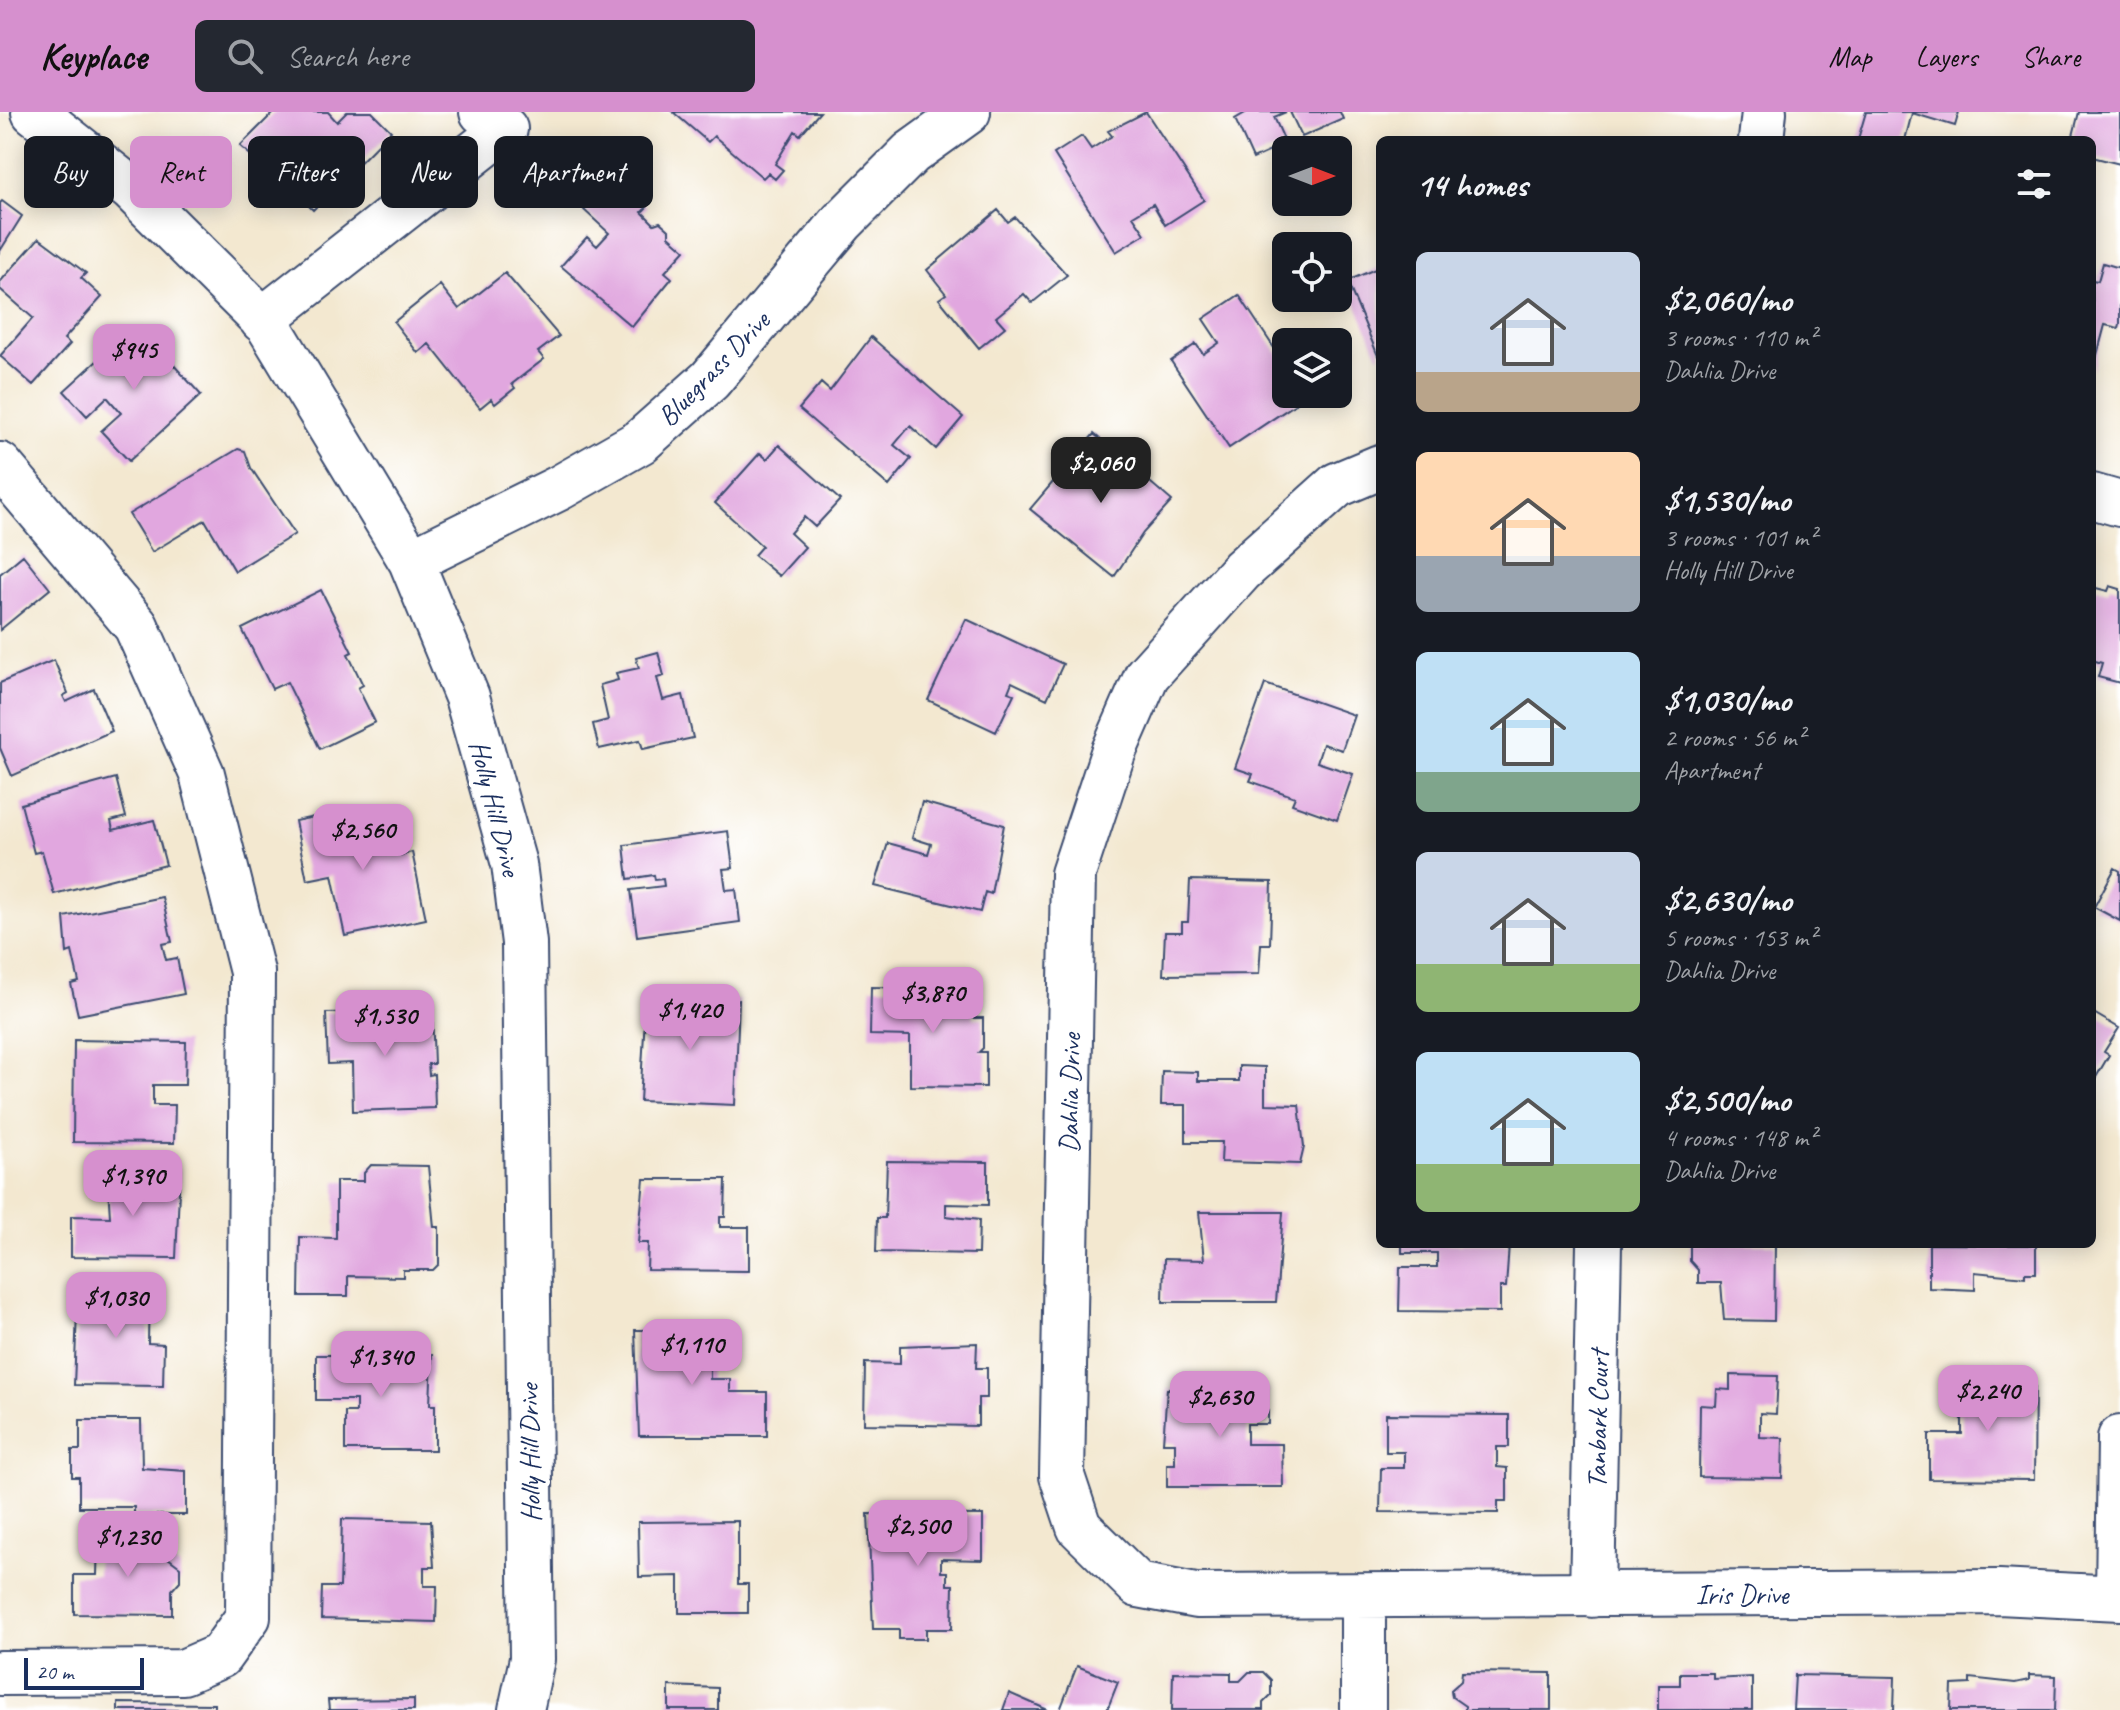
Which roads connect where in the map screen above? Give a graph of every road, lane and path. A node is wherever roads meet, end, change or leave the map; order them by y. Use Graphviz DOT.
graph roads {
  1 [pos="34,112"];
  2 [pos="968,112"];
  3 [pos="1764,112"];
  4 [pos="504,118"];
  5 [pos="1761,136"];
  6 [pos="262,320"];
  7 [pos="0,465"];
  8 [pos="1376,469"];
  9 [pos="2096,497"];
  10 [pos="2120,504"];
  11 [pos="411,561"];
  12 [pos="1599,1248"];
  13 [pos="2120,1438"];
  14 [pos="1592,1595"];
  15 [pos="1363,1596"];
  16 [pos="2119,1598"];
  17 [pos="532,1659"];
  18 [pos="0,1673"];
  19 [pos="521,1710"];
  20 [pos="547,1710"];
  21 [pos="1363,1710"];
  1 -- 6 [label="street, Holly Hill Drive"];
  2 -- 11 [label="street, Bluegrass Drive"];
  3 -- 5 [label="street"];
  4 -- 6 [label="street"];
  6 -- 11 [label="street, Holly Hill Drive"];
  7 -- 18 [label="street"];
  8 -- 15 [label="street, Dahlia Drive"];
  9 -- 10 [label="street"];
  11 -- 17 [label="street, Holly Hill Drive"];
  12 -- 14 [label="street, Tanbark Court"];
  13 -- 16 [label="street"];
  14 -- 15 [label="street, Iris Drive"];
  14 -- 16 [label="street, Iris Drive"];
  15 -- 21 [label="street"];
  17 -- 19 [label="street, Holly Hill Drive"];
  17 -- 20 [label="street, Holly Hill Drive"];
}
